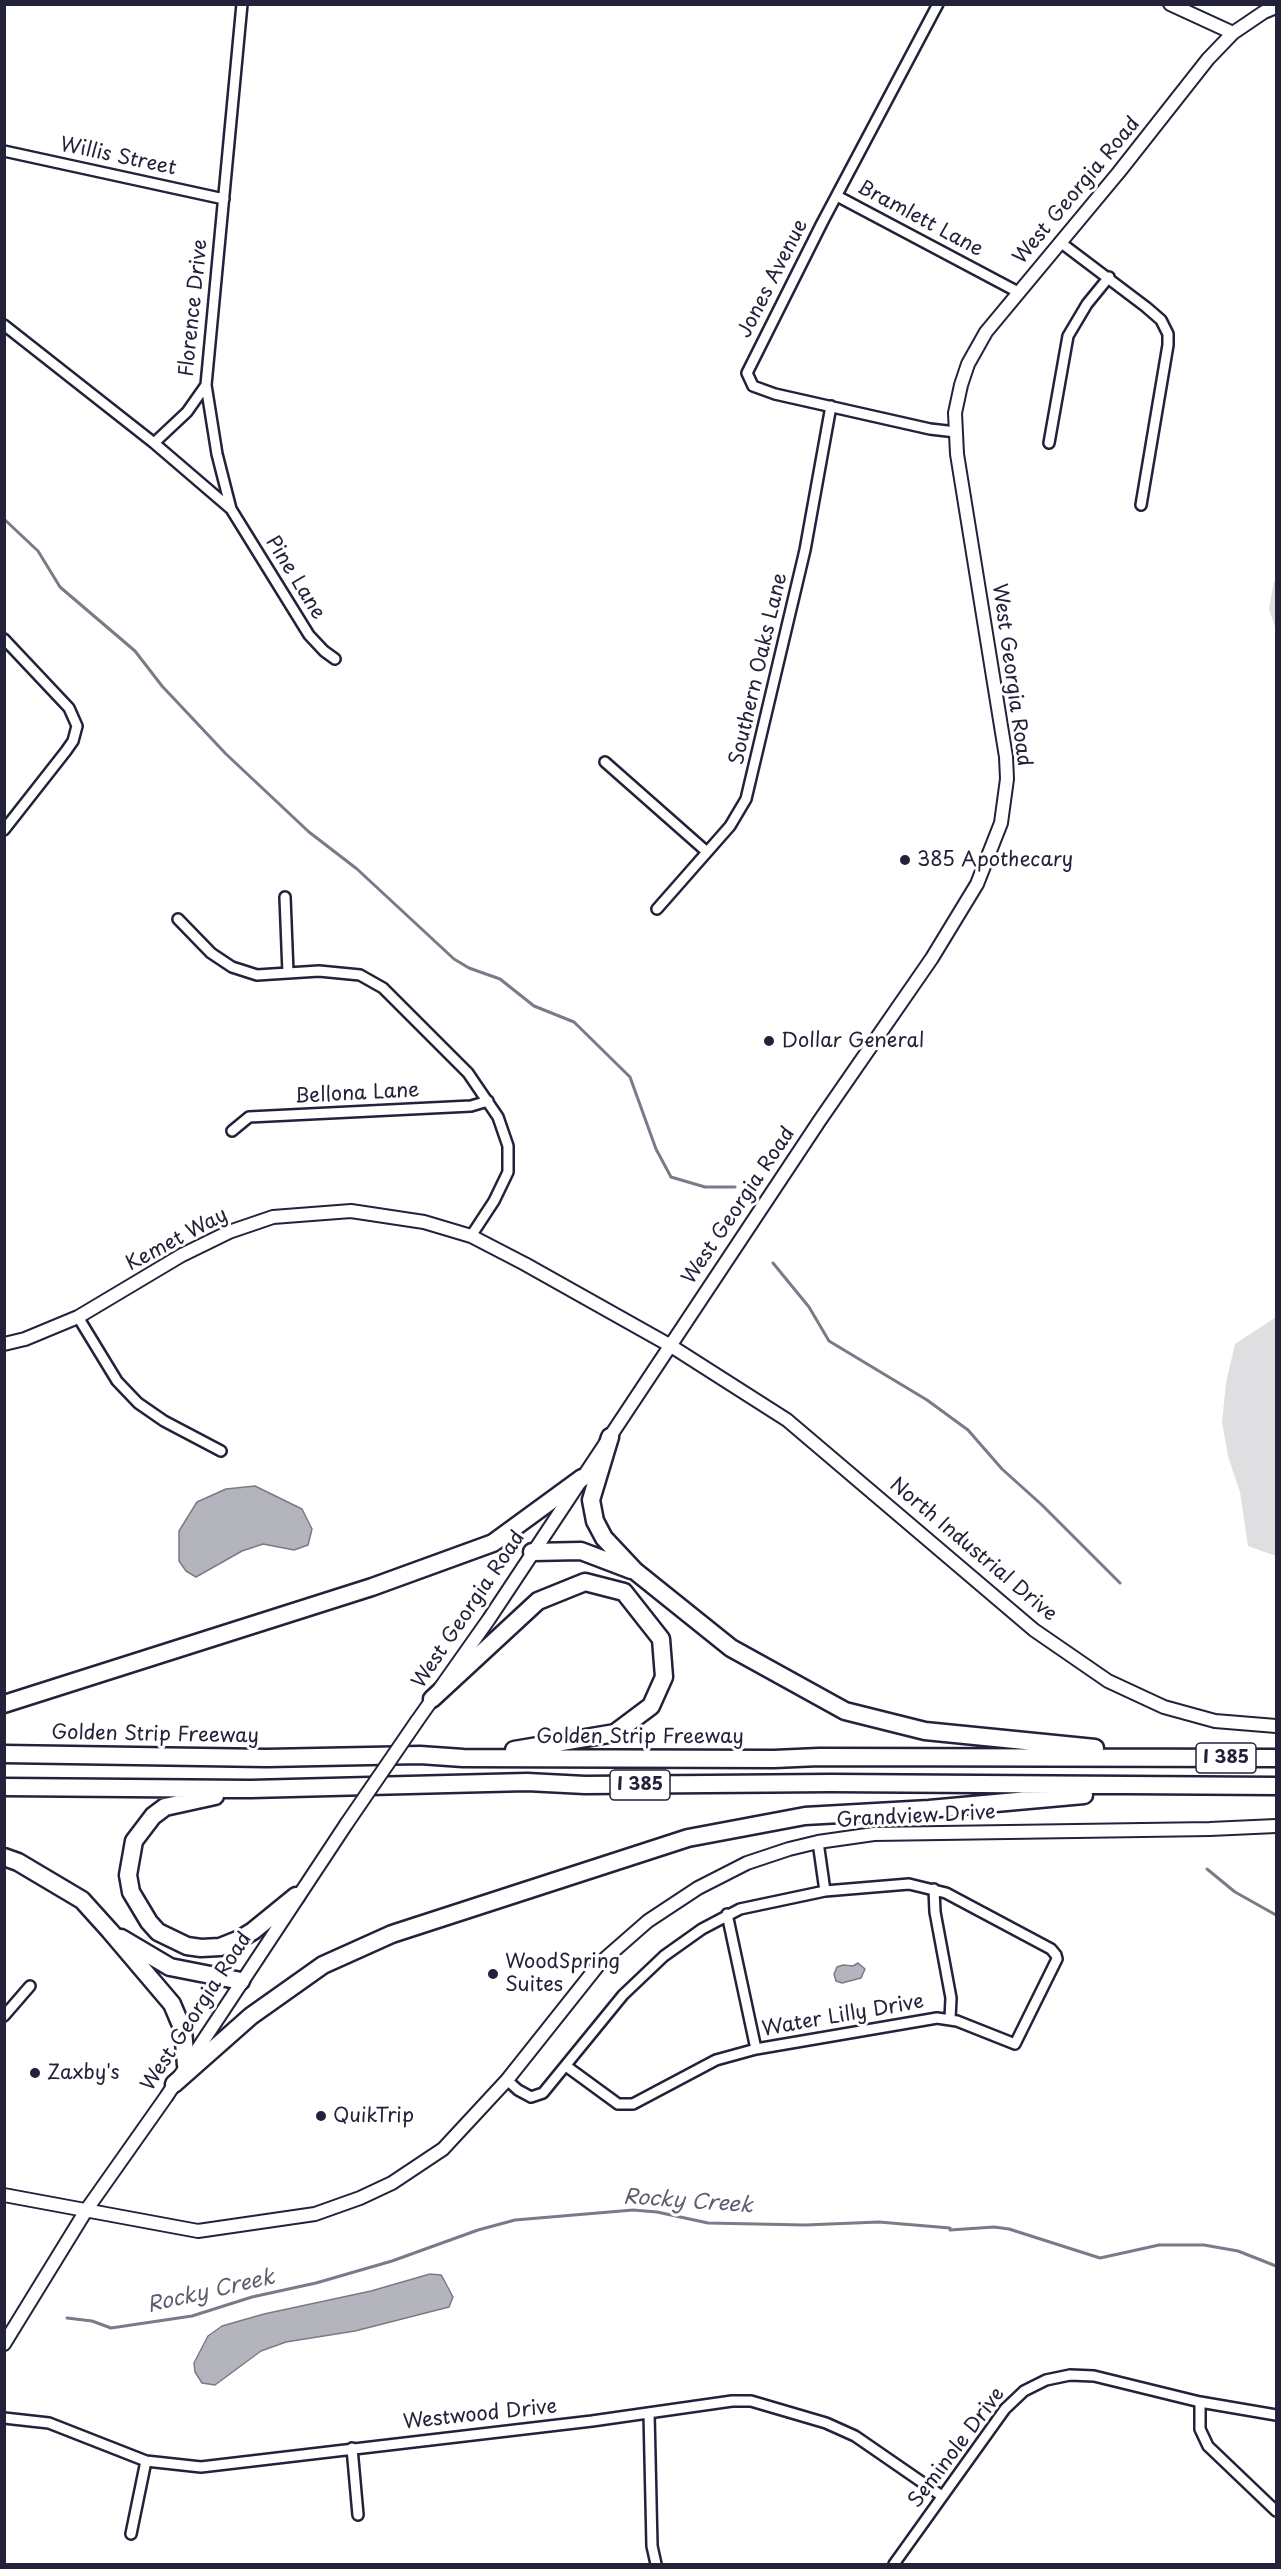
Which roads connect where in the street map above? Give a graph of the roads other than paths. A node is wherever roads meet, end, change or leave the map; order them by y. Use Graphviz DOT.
graph roads {
  1 [pos="242,4"];
  2 [pos="938,4"];
  3 [pos="1170,4"];
  4 [pos="1276,7"];
  5 [pos="1233,33"];
  6 [pos="4,151"];
  7 [pos="837,196"];
  8 [pos="224,199"];
  9 [pos="1060,242"];
  10 [pos="1109,278"];
  11 [pos="1018,292"];
  12 [pos="4,325"];
  13 [pos="206,385"];
  14 [pos="831,406"];
  15 [pos="956,432"];
  16 [pos="154,442"];
  17 [pos="1049,443"];
  18 [pos="1141,505"];
  19 [pos="231,509"];
  20 [pos="4,639"];
  21 [pos="336,659"];
  22 [pos="605,762"];
  23 [pos="4,830"];
  24 [pos="707,852"];
  25 [pos="285,897"];
  26 [pos="657,909"];
  27 [pos="178,919"];
  28 [pos="288,973"];
  29 [pos="488,1101"];
  30 [pos="232,1131"];
  31 [pos="471,1236"];
  32 [pos="78,1317"];
  33 [pos="4,1344"];
  34 [pos="670,1346"];
  35 [pos="610,1437"];
  36 [pos="221,1451"];
  37 [pos="582,1478"];
  38 [pos="532,1552"];
  39 [pos="634,1571"];
  40 [pos="432,1699"];
  41 [pos="4,1704"];
  42 [pos="1276,1726"];
  43 [pos="4,1754"];
  44 [pos="464,1758"];
  45 [pos="1176,1758"];
  46 [pos="1276,1758"];
  47 [pos="1184,1785"];
  48 [pos="1276,1786"];
  49 [pos="4,1787"];
  50 [pos="251,1789"];
  51 [pos="1276,1826"];
  52 [pos="818,1842"];
  53 [pos="4,1857"];
  54 [pos="934,1889"];
  55 [pos="825,1891"];
  56 [pos="296,1896"];
  57 [pos="727,1914"];
  58 [pos="110,1931"];
  59 [pos="241,1981"];
  60 [pos="30,1986"];
  61 [pos="4,2016"];
  62 [pos="950,2019"];
  63 [pos="756,2049"];
  64 [pos="186,2065"];
  65 [pos="566,2066"];
  66 [pos="507,2079"];
  67 [pos="174,2084"];
  68 [pos="4,2195"];
  69 [pos="87,2209"];
  70 [pos="4,2344"];
  71 [pos="1200,2402"];
  72 [pos="649,2413"];
  73 [pos="1276,2415"];
  74 [pos="4,2418"];
  75 [pos="352,2448"];
  76 [pos="146,2461"];
  77 [pos="942,2496"];
  78 [pos="1276,2511"];
  79 [pos="358,2515"];
  80 [pos="131,2534"];
  81 [pos="656,2565"];
  82 [pos="894,2565"];
  1 -- 8 [label="street, Florence Drive"];
  2 -- 7 [label="street, Jones Avenue"];
  3 -- 5 [label="street"];
  4 -- 5 [label="street, West Georgia Road"];
  5 -- 9 [label="street, West Georgia Road"];
  6 -- 8 [label="street, Willis Street"];
  7 -- 11 [label="street, Bramlett Lane"];
  7 -- 14 [label="street, Jones Avenue"];
  8 -- 13 [label="street, Florence Drive"];
  9 -- 10 [label="street"];
  9 -- 11 [label="street, West Georgia Road"];
  10 -- 17 [label="street"];
  10 -- 18 [label="street"];
  11 -- 15 [label="street, West Georgia Road"];
  12 -- 16 [label="street"];
  13 -- 16 [label="street, Florence Drive"];
  13 -- 19 [label="street, Pine Lane"];
  14 -- 15 [label="street, Jones Avenue"];
  14 -- 24 [label="street, Southern Oaks Lane"];
  15 -- 34 [label="street, West Georgia Road"];
  16 -- 19 [label="street, Pine Lane"];
  19 -- 21 [label="street, Pine Lane"];
  20 -- 23 [label="street"];
  22 -- 24 [label="street"];
  24 -- 26 [label="street, Southern Oaks Lane"];
  25 -- 28 [label="street"];
  27 -- 28 [label="street"];
  28 -- 29 [label="street"];
  29 -- 30 [label="street, Bellona Lane"];
  29 -- 31 [label="street"];
  31 -- 32 [label="street, Kemet Way"];
  31 -- 34 [label="street, Kemet Way"];
  32 -- 33 [label="street, Kemet Way"];
  32 -- 36 [label="street"];
  34 -- 35 [label="street, West Georgia Road"];
  34 -- 42 [label="street, North Industrial Drive"];
  35 -- 37 [label="street, West Georgia Road"];
  35 -- 39 [label="highway"];
  37 -- 38 [label="street, West Georgia Road"];
  37 -- 41 [label="highway"];
  38 -- 39 [label="highway"];
  38 -- 40 [label="street, West Georgia Road"];
  39 -- 45 [label="highway"];
  40 -- 44 [label="highway"];
  40 -- 56 [label="street, West Georgia Road, bridge"];
  43 -- 44 [label="highway, Golden Strip Freeway / I 385"];
  44 -- 45 [label="highway, Golden Strip Freeway / I 385"];
  45 -- 46 [label="highway, Golden Strip Freeway / I 385"];
  47 -- 48 [label="highway, I 385"];
  47 -- 50 [label="highway, I 385"];
  47 -- 67 [label="highway"];
  49 -- 50 [label="highway, I 385"];
  50 -- 56 [label="highway"];
  51 -- 52 [label="street, Grandview Drive"];
  52 -- 55 [label="street"];
  52 -- 66 [label="street, Grandview Drive"];
  53 -- 58 [label="highway"];
  54 -- 55 [label="street, Water Lilly Drive"];
  54 -- 62 [label="street"];
  54 -- 62 [label="street, Water Lilly Drive"];
  55 -- 57 [label="street, Water Lilly Drive"];
  56 -- 59 [label="street, West Georgia Road"];
  57 -- 63 [label="street"];
  57 -- 65 [label="street, Water Lilly Drive"];
  58 -- 59 [label="highway"];
  58 -- 64 [label="highway"];
  59 -- 64 [label="street, West Georgia Road"];
  60 -- 61 [label="street"];
  62 -- 63 [label="street, Water Lilly Drive"];
  63 -- 65 [label="street, Water Lilly Drive"];
  64 -- 67 [label="street, West Georgia Road"];
  65 -- 66 [label="street, Water Lilly Drive"];
  66 -- 69 [label="street, Grandview Drive"];
  67 -- 69 [label="street, West Georgia Road"];
  68 -- 69 [label="street, Grandview Drive"];
  69 -- 70 [label="street, West Georgia Road"];
  71 -- 73 [label="street, Seminole Drive"];
  71 -- 77 [label="street, Seminole Drive"];
  71 -- 78 [label="street"];
  72 -- 75 [label="street, Westwood Drive"];
  72 -- 77 [label="street, Westwood Drive"];
  72 -- 81 [label="street"];
  74 -- 76 [label="street, Westwood Drive"];
  75 -- 76 [label="street, Westwood Drive"];
  75 -- 79 [label="street"];
  76 -- 80 [label="street"];
  77 -- 82 [label="street, Seminole Drive"];
}
